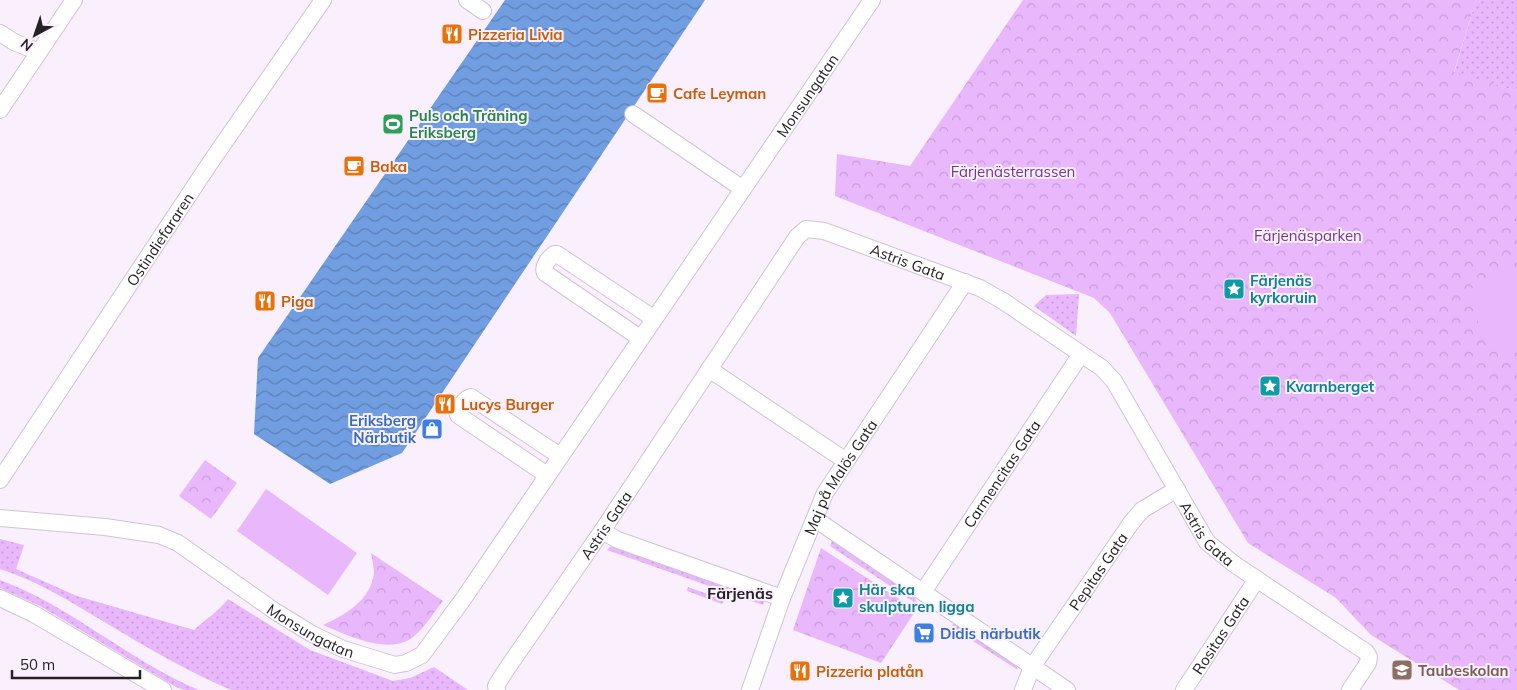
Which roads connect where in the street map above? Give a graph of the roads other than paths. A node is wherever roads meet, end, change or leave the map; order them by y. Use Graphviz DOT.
graph roads {
  1 [pos="74,0"];
  2 [pos="323,0"];
  3 [pos="467,0"];
  4 [pos="872,0"];
  5 [pos="483,11"];
  6 [pos="0,33"];
  7 [pos="39,52"];
  8 [pos="0,110"];
  9 [pos="633,114"];
  10 [pos="743,190"];
  11 [pos="965,282"];
  12 [pos="654,318"];
  13 [pos="640,338"];
  14 [pos="1082,354"];
  15 [pos="709,369"];
  16 [pos="560,456"];
  17 [pos="846,461"];
  18 [pos="547,475"];
  19 [pos="0,480"];
  20 [pos="1176,489"];
  21 [pos="0,518"];
  22 [pos="814,519"];
  23 [pos="602,531"];
  24 [pos="1257,579"];
  25 [pos="923,592"];
  26 [pos="0,598"];
  27 [pos="782,598"];
  28 [pos="1032,667"];
  29 [pos="163,690"];
  30 [pos="497,690"];
  31 [pos="750,690"];
  32 [pos="1023,690"];
  33 [pos="1067,690"];
  34 [pos="1184,690"];
  35 [pos="1350,690"];
  1 -- 7 [label="street"];
  2 -- 19 [label="street, Ostindiefararen"];
  3 -- 5 [label="street"];
  4 -- 10 [label="street, Monsungatan"];
  6 -- 7 [label="street"];
  7 -- 8 [label="street"];
  9 -- 10 [label="street"];
  10 -- 12 [label="street, Monsungatan"];
  11 -- 14 [label="street, Astris Gata"];
  11 -- 15 [label="street, Astris Gata"];
  11 -- 17 [label="street, Maj på Malös Gata"];
  12 -- 13 [label="street, Monsungatan"];
  12 -- 13 [label="street"];
  13 -- 16 [label="street, Monsungatan"];
  14 -- 20 [label="street, Astris Gata"];
  14 -- 25 [label="street, Carmencitas Gata"];
  15 -- 17 [label="street"];
  15 -- 23 [label="street, Astris Gata"];
  16 -- 18 [label="street, Monsungatan"];
  16 -- 18 [label="street"];
  17 -- 22 [label="street, Maj på Malös Gata"];
  18 -- 21 [label="street, Monsungatan"];
  20 -- 24 [label="street, Astris Gata"];
  20 -- 28 [label="street, Pepitas Gata"];
  22 -- 25 [label="street"];
  22 -- 27 [label="street, Maj på Malös Gata"];
  23 -- 27 [label="street"];
  23 -- 30 [label="street, Astris Gata"];
  24 -- 34 [label="street, Rositas Gata"];
  24 -- 35 [label="street, Astris Gata"];
  25 -- 28 [label="street"];
  26 -- 29 [label="street"];
  27 -- 31 [label="street, Maj på Malös Gata"];
  28 -- 32 [label="street, Pepitas Gata"];
  28 -- 33 [label="street"];
}
